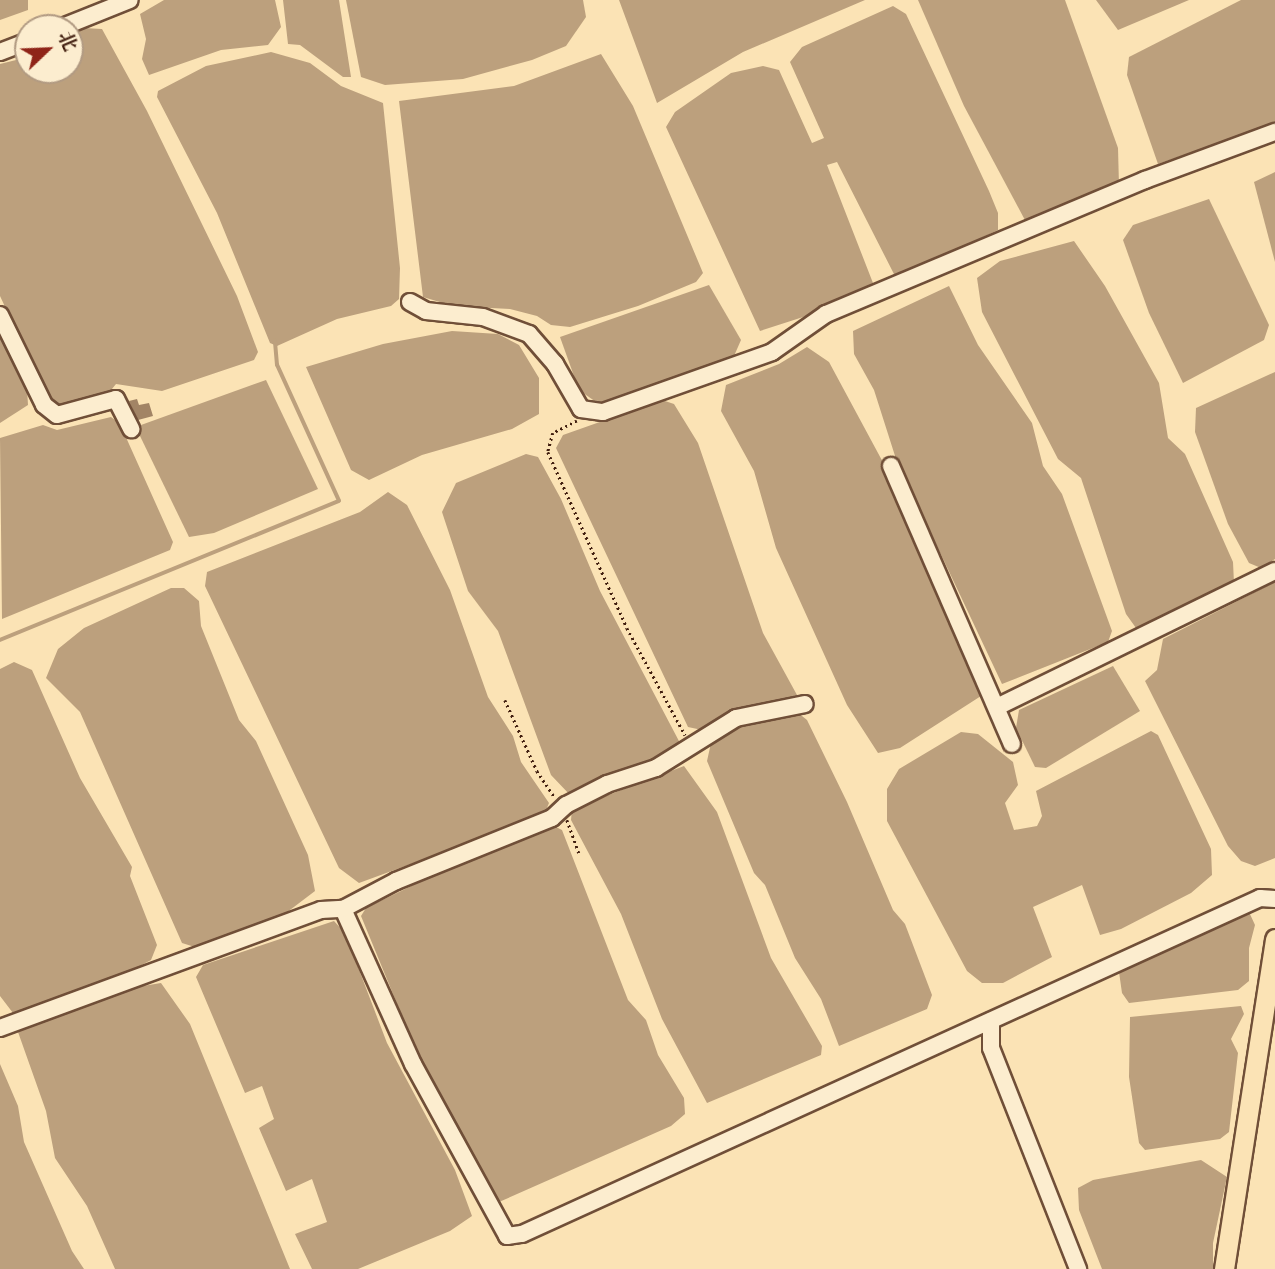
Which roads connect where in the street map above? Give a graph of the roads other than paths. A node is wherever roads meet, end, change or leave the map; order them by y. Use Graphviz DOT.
graph roads {
  1 [pos="130,0"];
  2 [pos="84,18"];
  3 [pos="1275,132"];
  4 [pos="410,302"];
  5 [pos="0,315"];
  6 [pos="131,429"];
  7 [pos="891,466"];
  8 [pos="1275,571"];
  9 [pos="805,704"];
  10 [pos="997,707"];
  11 [pos="1012,744"];
  12 [pos="1275,899"];
  13 [pos="343,909"];
  14 [pos="1275,939"];
  15 [pos="991,1021"];
  16 [pos="0,1028"];
  17 [pos="1078,1269"];
  18 [pos="1224,1269"];
  1 -- 2 [label="lane"];
  3 -- 4 [label="lane"];
  5 -- 6 [label="lane"];
  7 -- 10 [label="lane"];
  8 -- 10 [label="lane"];
  9 -- 13 [label="lane"];
  10 -- 11 [label="lane"];
  12 -- 15 [label="lane"];
  13 -- 15 [label="lane"];
  13 -- 16 [label="lane"];
  14 -- 18 [label="main road"];
  15 -- 17 [label="lane"];
}
